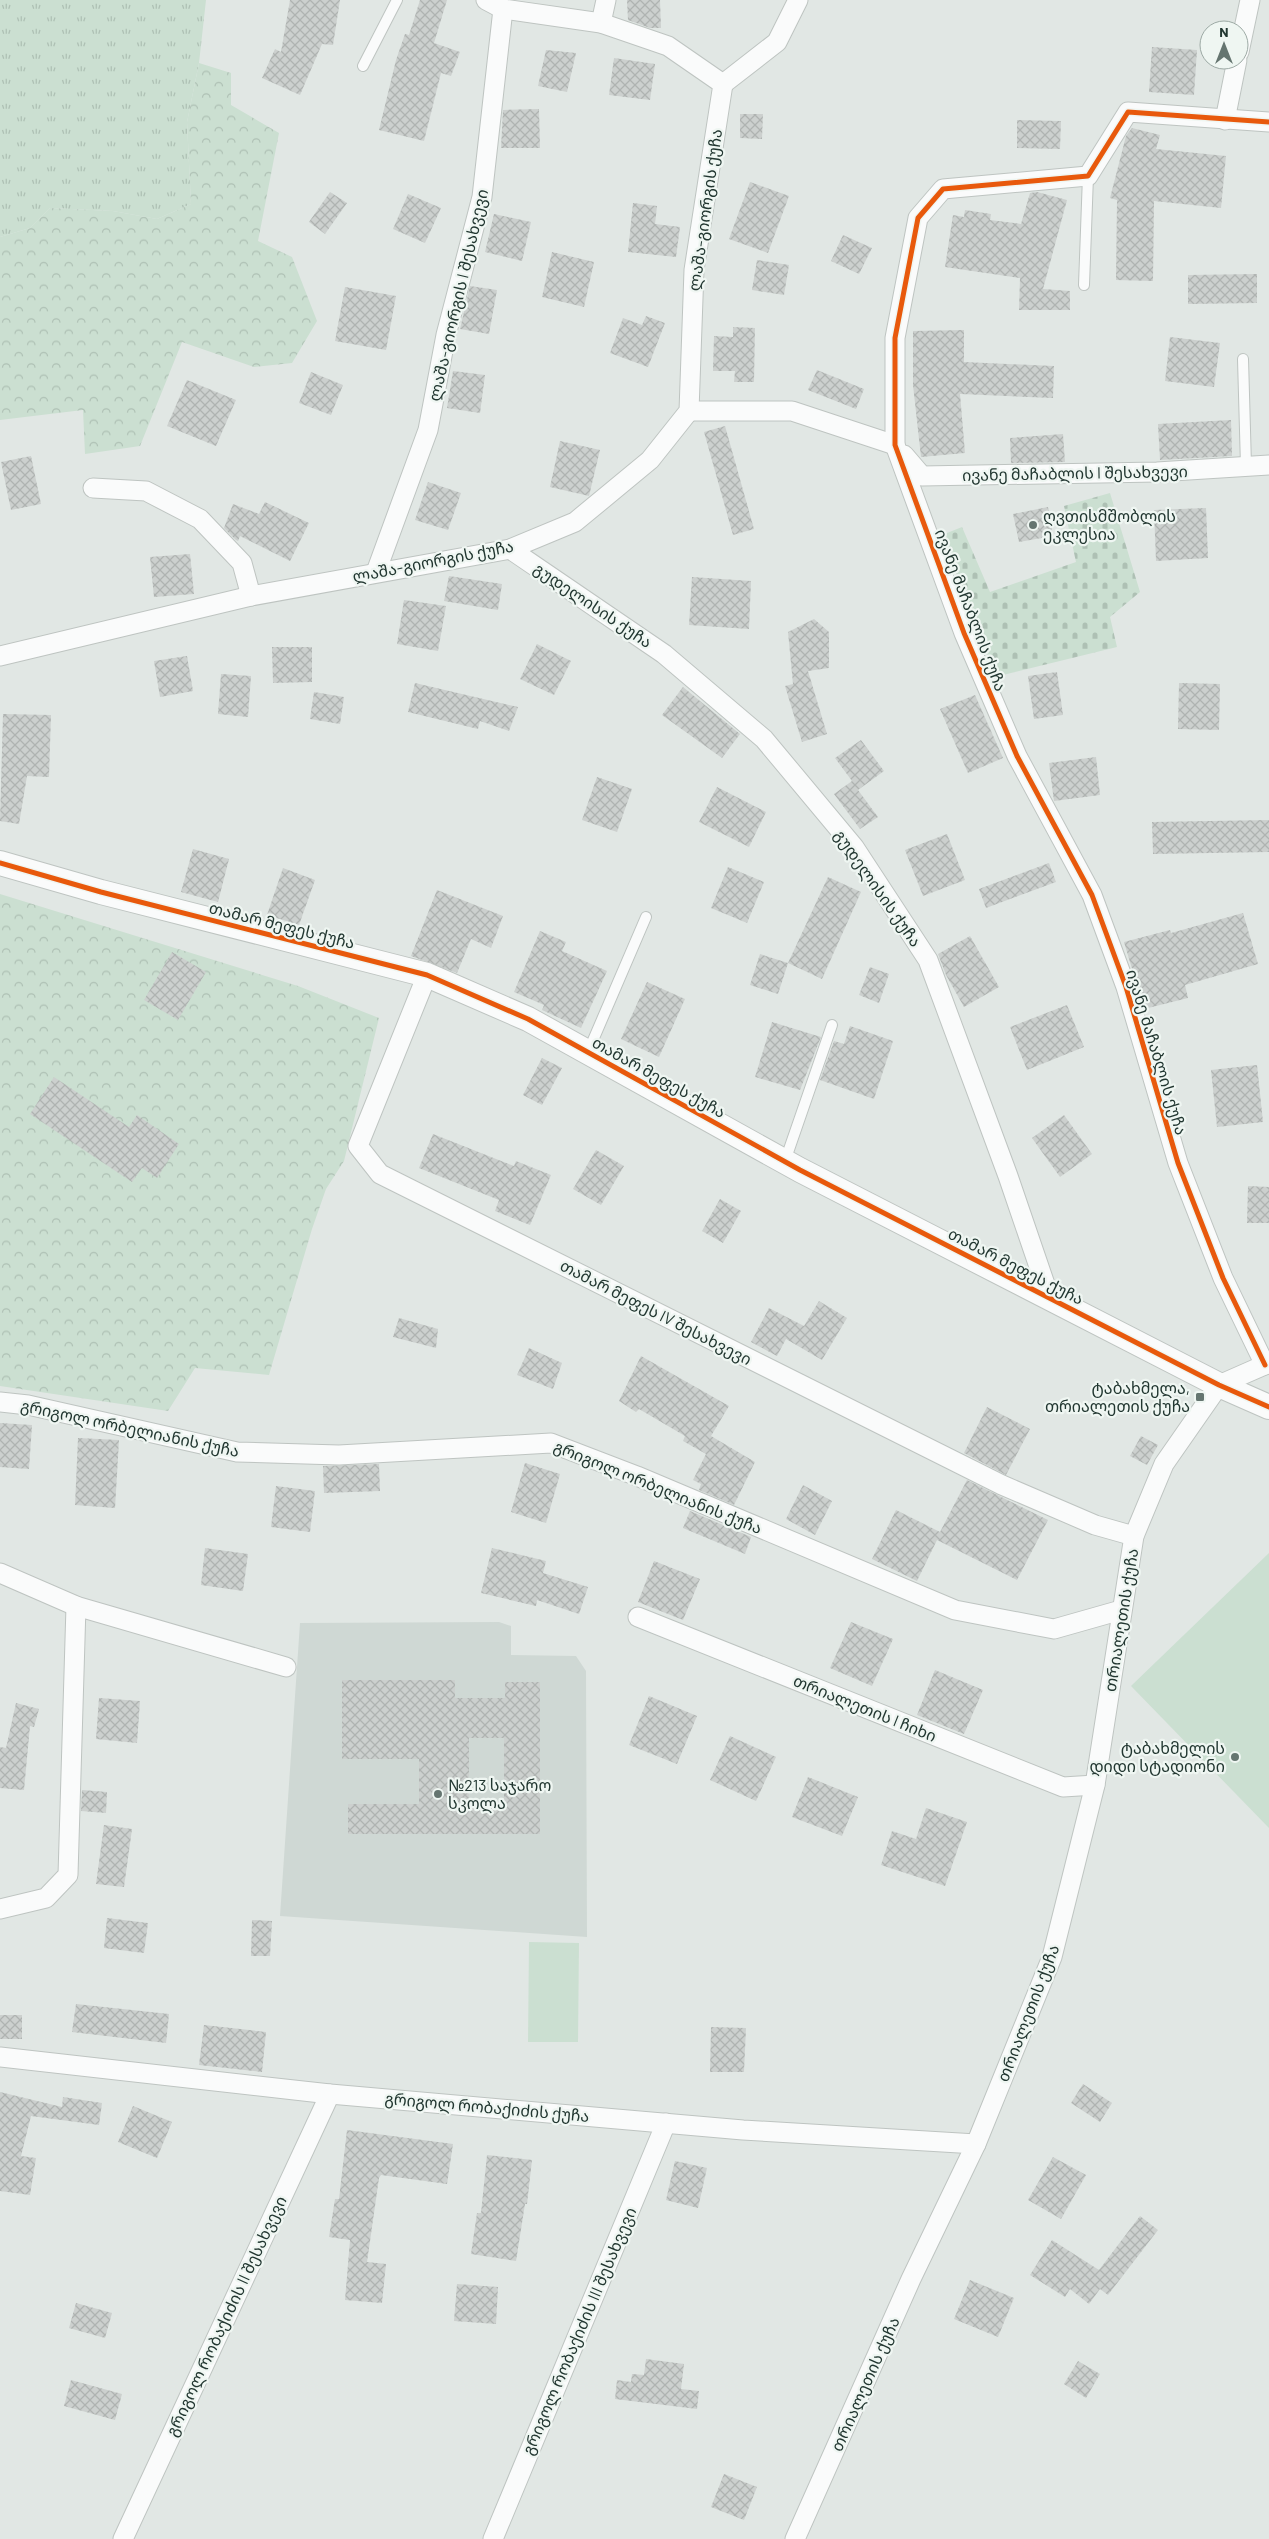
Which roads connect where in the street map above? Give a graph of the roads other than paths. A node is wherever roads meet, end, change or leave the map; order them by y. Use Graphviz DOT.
graph roads {
  1 [pos="397,0"];
  2 [pos="486,0"];
  3 [pos="606,0"];
  4 [pos="798,0"];
  5 [pos="1250,0"];
  6 [pos="503,9"];
  7 [pos="1246,20"];
  8 [pos="601,23"];
  9 [pos="363,66"];
  10 [pos="1235,70"];
  11 [pos="723,84"];
  12 [pos="1225,120"];
  13 [pos="1269,122"];
  14 [pos="1088,176"];
  15 [pos="1084,285"];
  16 [pos="1243,359"];
  17 [pos="689,411"];
  18 [pos="895,445"];
  19 [pos="1269,465"];
  20 [pos="1246,466"];
  21 [pos="93,488"];
  22 [pos="510,549"];
  23 [pos="376,572"];
  24 [pos="251,596"];
  25 [pos="0,656"];
  26 [pos="0,863"];
  27 [pos="646,917"];
  28 [pos="427,975"];
  29 [pos="832,1026"];
  30 [pos="588,1052"];
  31 [pos="785,1161"];
  32 [pos="1048,1296"];
  33 [pos="1267,1364"];
  34 [pos="1220,1385"];
  35 [pos="0,1402"];
  36 [pos="1269,1407"];
  37 [pos="1134,1536"];
  38 [pos="0,1573"];
  39 [pos="76,1606"];
  40 [pos="1121,1610"];
  41 [pos="638,1617"];
  42 [pos="286,1667"];
  43 [pos="1095,1785"];
  44 [pos="0,1910"];
  45 [pos="0,2056"];
  46 [pos="330,2094"];
  47 [pos="666,2123"];
  48 [pos="976,2144"];
  49 [pos="123,2539"];
  50 [pos="493,2539"];
  51 [pos="795,2539"];
  1 -- 9 [label="lane"];
  2 -- 6 [label="street"];
  3 -- 8 [label="street"];
  4 -- 11 [label="street"];
  5 -- 7 [label="street"];
  6 -- 8 [label="street"];
  6 -- 23 [label="street, ლაშა-გიორგის I შესახვევი"];
  8 -- 11 [label="street"];
  10 -- 12 [label="street"];
  11 -- 17 [label="street, ლაშა-გიორგის ქუჩა"];
  12 -- 13 [label="street"];
  12 -- 14 [label="street"];
  14 -- 15 [label="lane"];
  14 -- 18 [label="street, ივანე მაჩაბლის ქუჩა"];
  16 -- 20 [label="lane"];
  17 -- 18 [label="street"];
  17 -- 22 [label="street, ლაშა-გიორგის ქუჩა"];
  18 -- 20 [label="street, ივანე მაჩაბლის I შესახვევი"];
  18 -- 33 [label="street, ივანე მაჩაბლის ქუჩა"];
  19 -- 20 [label="street, ივანე მაჩაბლის I შესახვევი"];
  21 -- 24 [label="street"];
  22 -- 23 [label="street, ლაშა-გიორგის ქუჩა"];
  22 -- 32 [label="street, გუდელისის ქუჩა"];
  23 -- 24 [label="street, ლაშა-გიორგის ქუჩა"];
  24 -- 25 [label="street, ლაშა-გიორგის ქუჩა"];
  26 -- 28 [label="street, თამარ მეფეს ქუჩა"];
  27 -- 30 [label="lane"];
  28 -- 30 [label="street, თამარ მეფეს ქუჩა"];
  28 -- 37 [label="street, თამარ მეფეს IV შესახვევი"];
  29 -- 31 [label="lane"];
  30 -- 31 [label="street, თამარ მეფეს ქუჩა"];
  31 -- 32 [label="street, თამარ მეფეს ქუჩა"];
  32 -- 34 [label="street, თამარ მეფეს ქუჩა"];
  33 -- 34 [label="street"];
  34 -- 36 [label="street, თამარ მეფეს ქუჩა"];
  34 -- 37 [label="street, თრიალეთის ქუჩა"];
  35 -- 40 [label="street, გრიგოლ ორბელიანის ქუჩა"];
  37 -- 40 [label="street, თრიალეთის ქუჩა"];
  38 -- 39 [label="street"];
  39 -- 42 [label="street"];
  39 -- 44 [label="street"];
  40 -- 43 [label="street, თრიალეთის ქუჩა"];
  41 -- 43 [label="street, თრიალეთის I ჩიხი"];
  43 -- 48 [label="street, თრიალეთის ქუჩა"];
  45 -- 46 [label="street, გრიგოლ რობაქიძის ქუჩა"];
  46 -- 47 [label="street, გრიგოლ რობაქიძის ქუჩა"];
  46 -- 49 [label="street, გრიგოლ რობაქიძის II შესახვევი"];
  47 -- 48 [label="street, გრიგოლ რობაქიძის ქუჩა"];
  47 -- 50 [label="street, გრიგოლ რობაქიძის III შესახვევი"];
  48 -- 51 [label="street, თრიალეთის ქუჩა"];
}
